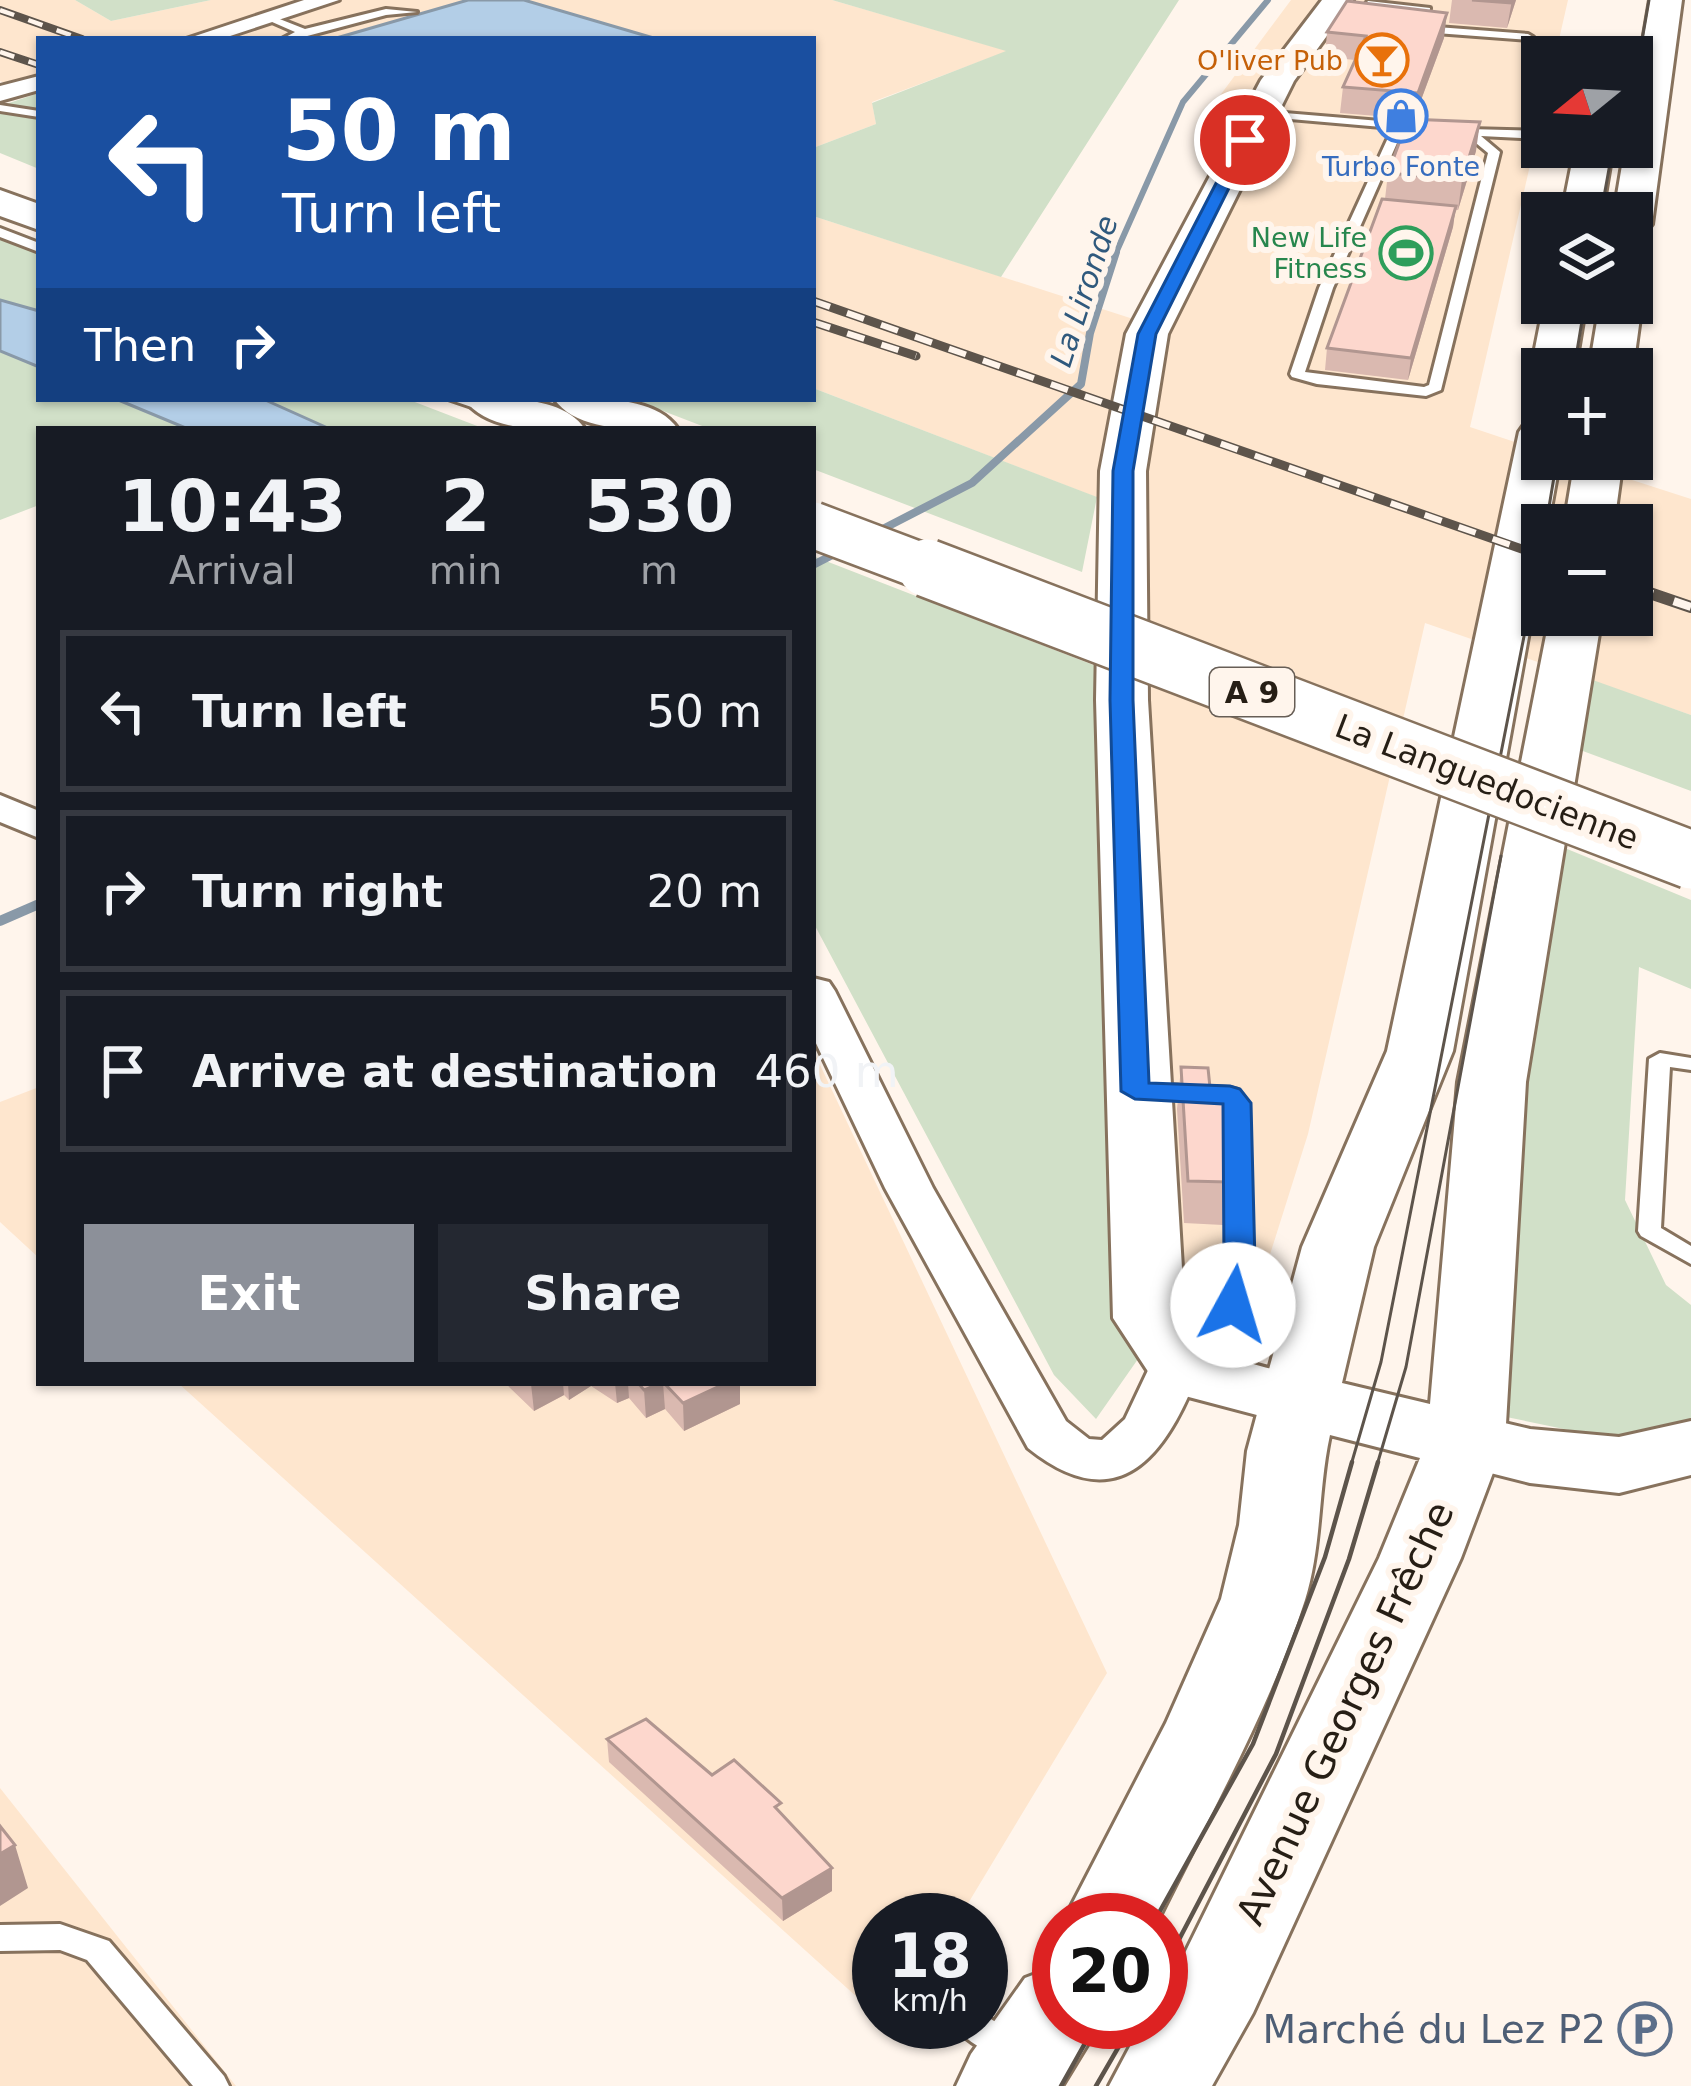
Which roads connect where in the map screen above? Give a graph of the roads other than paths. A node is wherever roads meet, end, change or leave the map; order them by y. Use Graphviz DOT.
graph roads {
  1 [pos="328,0"];
  2 [pos="1666,0"];
  3 [pos="1338,1"];
  4 [pos="412,12"];
  5 [pos="268,18"];
  6 [pos="304,32"];
  7 [pos="207,36"];
  8 [pos="294,36"];
  9 [pos="1521,36"];
  10 [pos="36,84"];
  11 [pos="0,94"];
  12 [pos="0,108"];
  13 [pos="36,114"];
  14 [pos="1261,114"];
  15 [pos="1521,134"];
  16 [pos="0,172"];
  17 [pos="36,187"];
  18 [pos="1637,192"];
  19 [pos="0,202"];
  20 [pos="1363,209"];
  21 [pos="1386,211"];
  22 [pos="36,217"];
  23 [pos="1456,218"];
  24 [pos="1479,220"];
  25 [pos="0,232"];
  26 [pos="36,247"];
  27 [pos="465,402"];
  28 [pos="494,402"];
  29 [pos="585,402"];
  30 [pos="543,426"];
  31 [pos="554,426"];
  32 [pos="647,426"];
  33 [pos="1533,480"];
  34 [pos="816,489"];
  35 [pos="816,526"];
  36 [pos="1572,636"];
  37 [pos="0,807"];
  38 [pos="1691,814"];
  39 [pos="36,825"];
  40 [pos="1691,860"];
  41 [pos="816,997"];
  42 [pos="1691,1064"];
  43 [pos="1135,1091"];
  44 [pos="1691,1256"];
  45 [pos="1178,1360"];
  46 [pos="1299,1400"];
  47 [pos="1466,1441"];
  48 [pos="1691,1448"];
  49 [pos="1125,1893"];
  50 [pos="0,1938"];
  51 [pos="213,2086"];
  52 [pos="1159,2086"];
  1 -- 5 [label="street"];
  2 -- 18 [label="main road"];
  3 -- 9 [label="lane"];
  3 -- 14 [label="street"];
  4 -- 6 [label="lane"];
  5 -- 6 [label="lane"];
  5 -- 7 [label="street"];
  6 -- 8 [label="lane"];
  10 -- 11 [label="street"];
  12 -- 13 [label="lane"];
  14 -- 20 [label="lane"];
  14 -- 43 [label="street"];
  15 -- 24 [label="lane"];
  16 -- 17 [label="main road"];
  19 -- 22 [label="main road"];
  20 -- 21 [label="lane"];
  20 -- 24 [label="lane"];
  23 -- 24 [label="lane"];
  25 -- 26 [label="lane"];
  27 -- 30 [label="lane"];
  28 -- 31 [label="main road"];
  29 -- 32 [label="main road"];
  33 -- 46 [label="main road"];
  34 -- 38 [label="main road, La Languedocienne / A 9"];
  35 -- 40 [label="main road, La Languedocienne / A 9, bridge"];
  36 -- 47 [label="main road, Avenue Georges Frêche"];
  37 -- 39 [label="street"];
  41 -- 45 [label="street"];
  42 -- 44 [label="lane"];
  43 -- 45 [label="street"];
  43 -- 45 [label="lane"];
  45 -- 46 [label="street"];
  46 -- 47 [label="main road"];
  46 -- 49 [label="main road"];
  47 -- 48 [label="street"];
  47 -- 52 [label="main road, Avenue Georges Frêche"];
  50 -- 51 [label="lane"];
}
